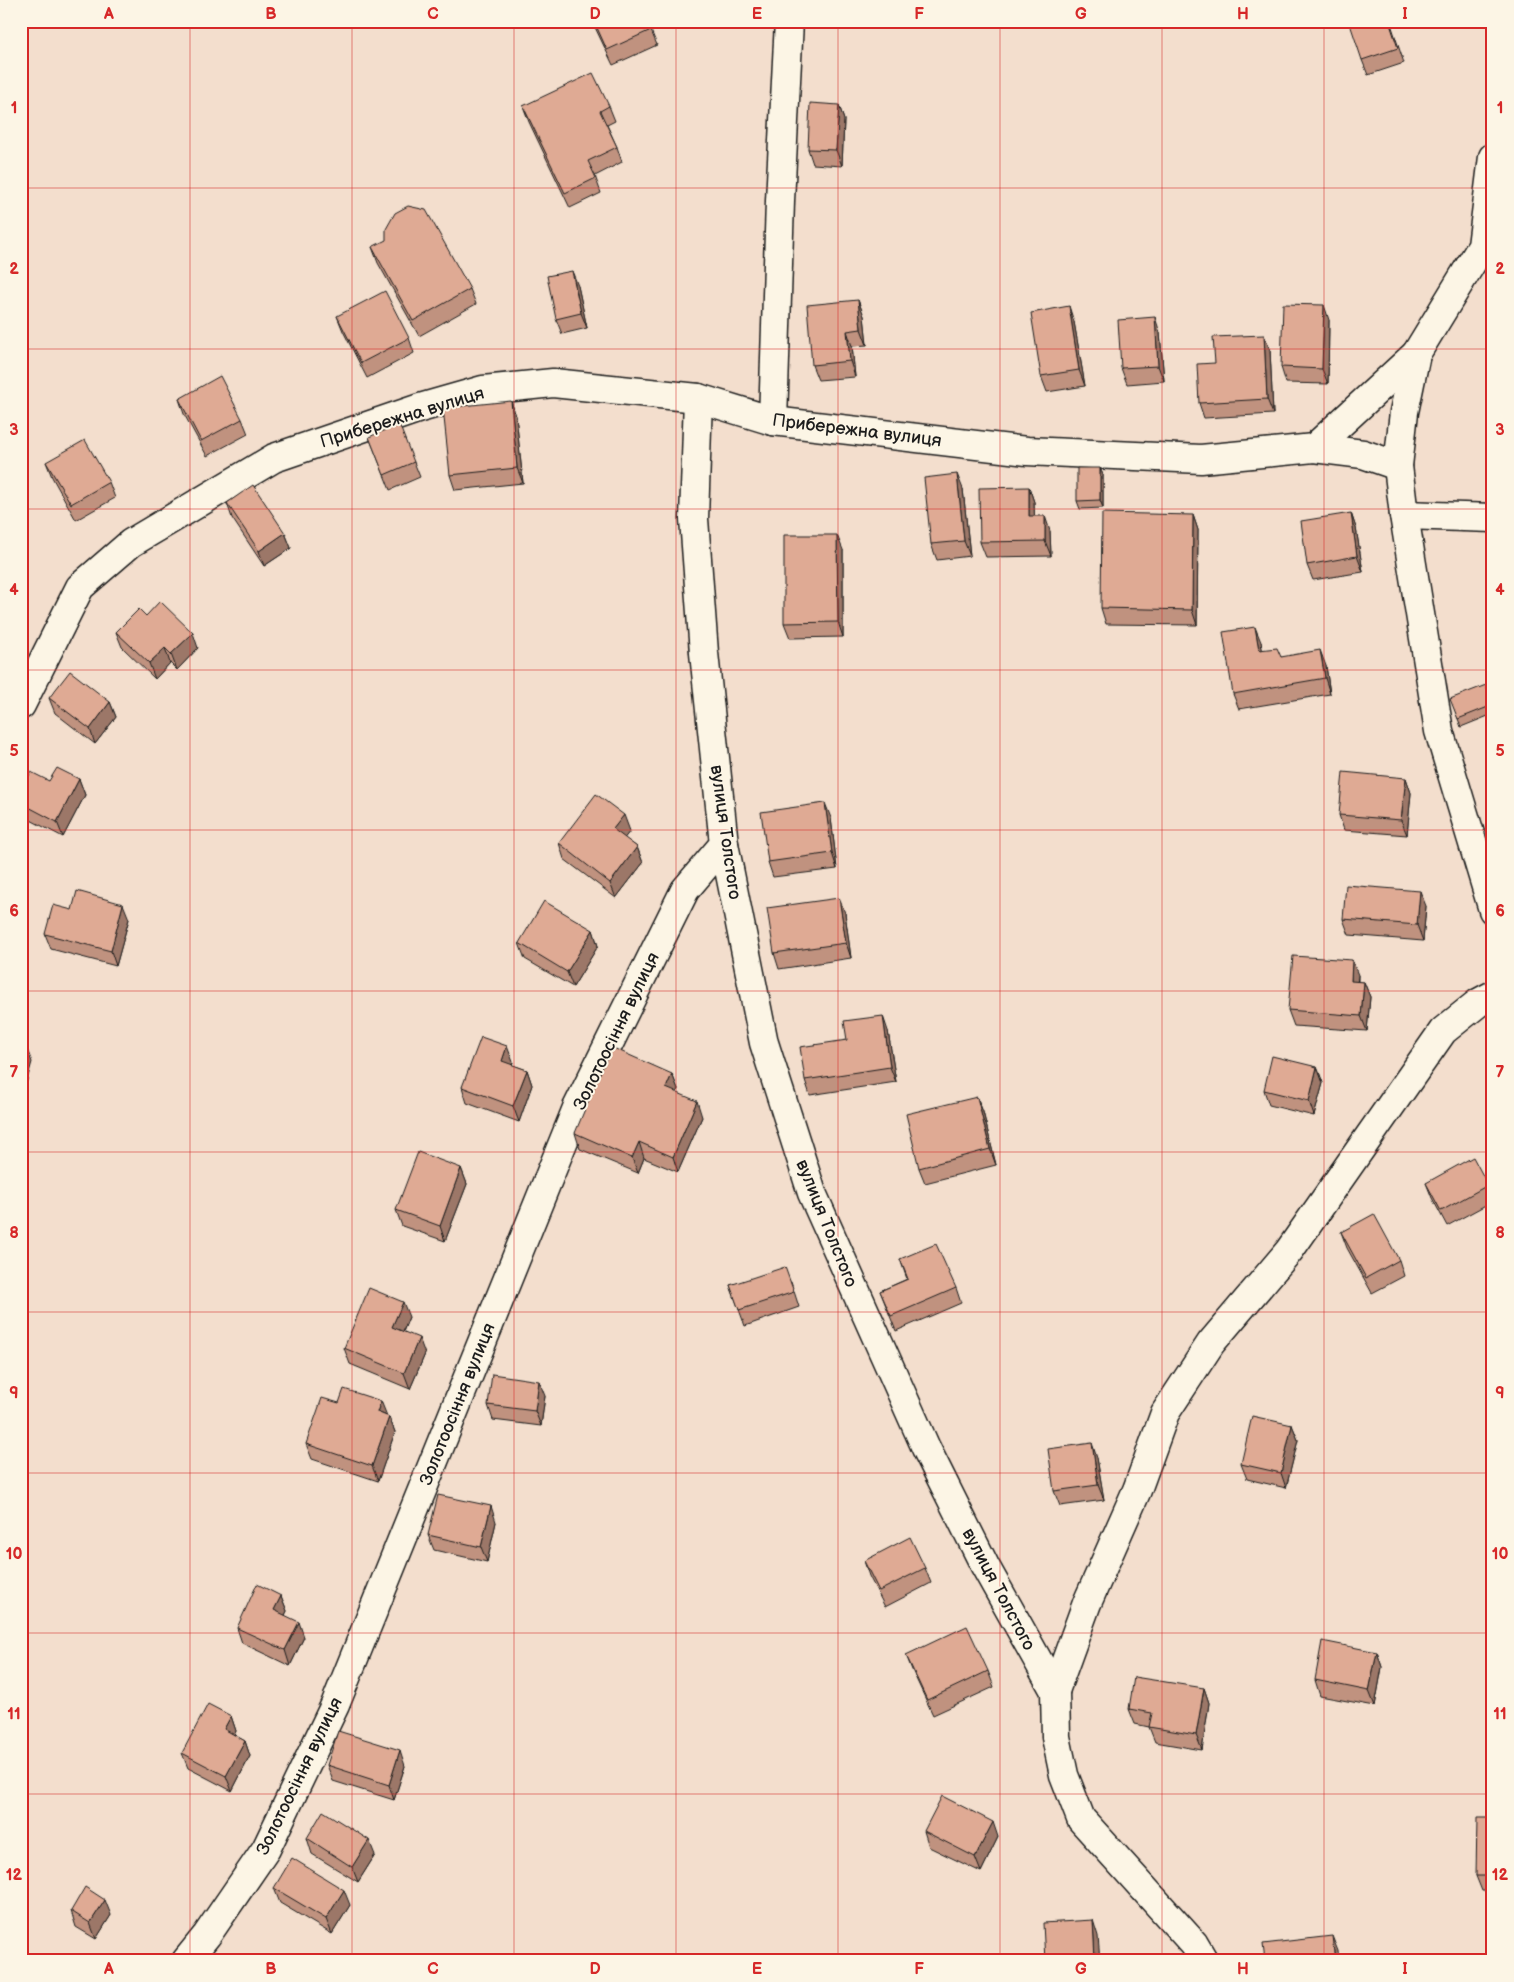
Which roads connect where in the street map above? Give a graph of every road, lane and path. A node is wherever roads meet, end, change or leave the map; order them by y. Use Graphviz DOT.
graph roads {
  1 [pos="789,21"];
  2 [pos="1493,157"];
  3 [pos="1487,243"];
  4 [pos="1416,354"];
  5 [pos="698,398"];
  6 [pos="773,421"];
  7 [pos="1314,448"];
  8 [pos="1398,466"];
  9 [pos="1404,515"];
  10 [pos="1493,518"];
  11 [pos="21,705"];
  12 [pos="724,844"];
  13 [pos="1493,910"];
  14 [pos="1493,995"];
  15 [pos="1055,1691"];
  16 [pos="186,1961"];
  17 [pos="1204,1961"];
  1 -- 6 [label="street"];
  2 -- 3 [label="street"];
  3 -- 4 [label="street"];
  4 -- 7 [label="street"];
  4 -- 8 [label="street"];
  5 -- 6 [label="street, Прибережна вулиця"];
  5 -- 11 [label="street, Прибережна вулиця"];
  5 -- 12 [label="street, вулиця Толстого"];
  6 -- 7 [label="street, Прибережна вулиця"];
  7 -- 8 [label="street, Прибережна вулиця"];
  8 -- 9 [label="street"];
  9 -- 10 [label="street"];
  9 -- 13 [label="street"];
  12 -- 15 [label="street, вулиця Толстого"];
  12 -- 16 [label="street, Золотоосіння вулиця"];
  14 -- 15 [label="street"];
  15 -- 17 [label="street, вулиця Толстого"];
}
